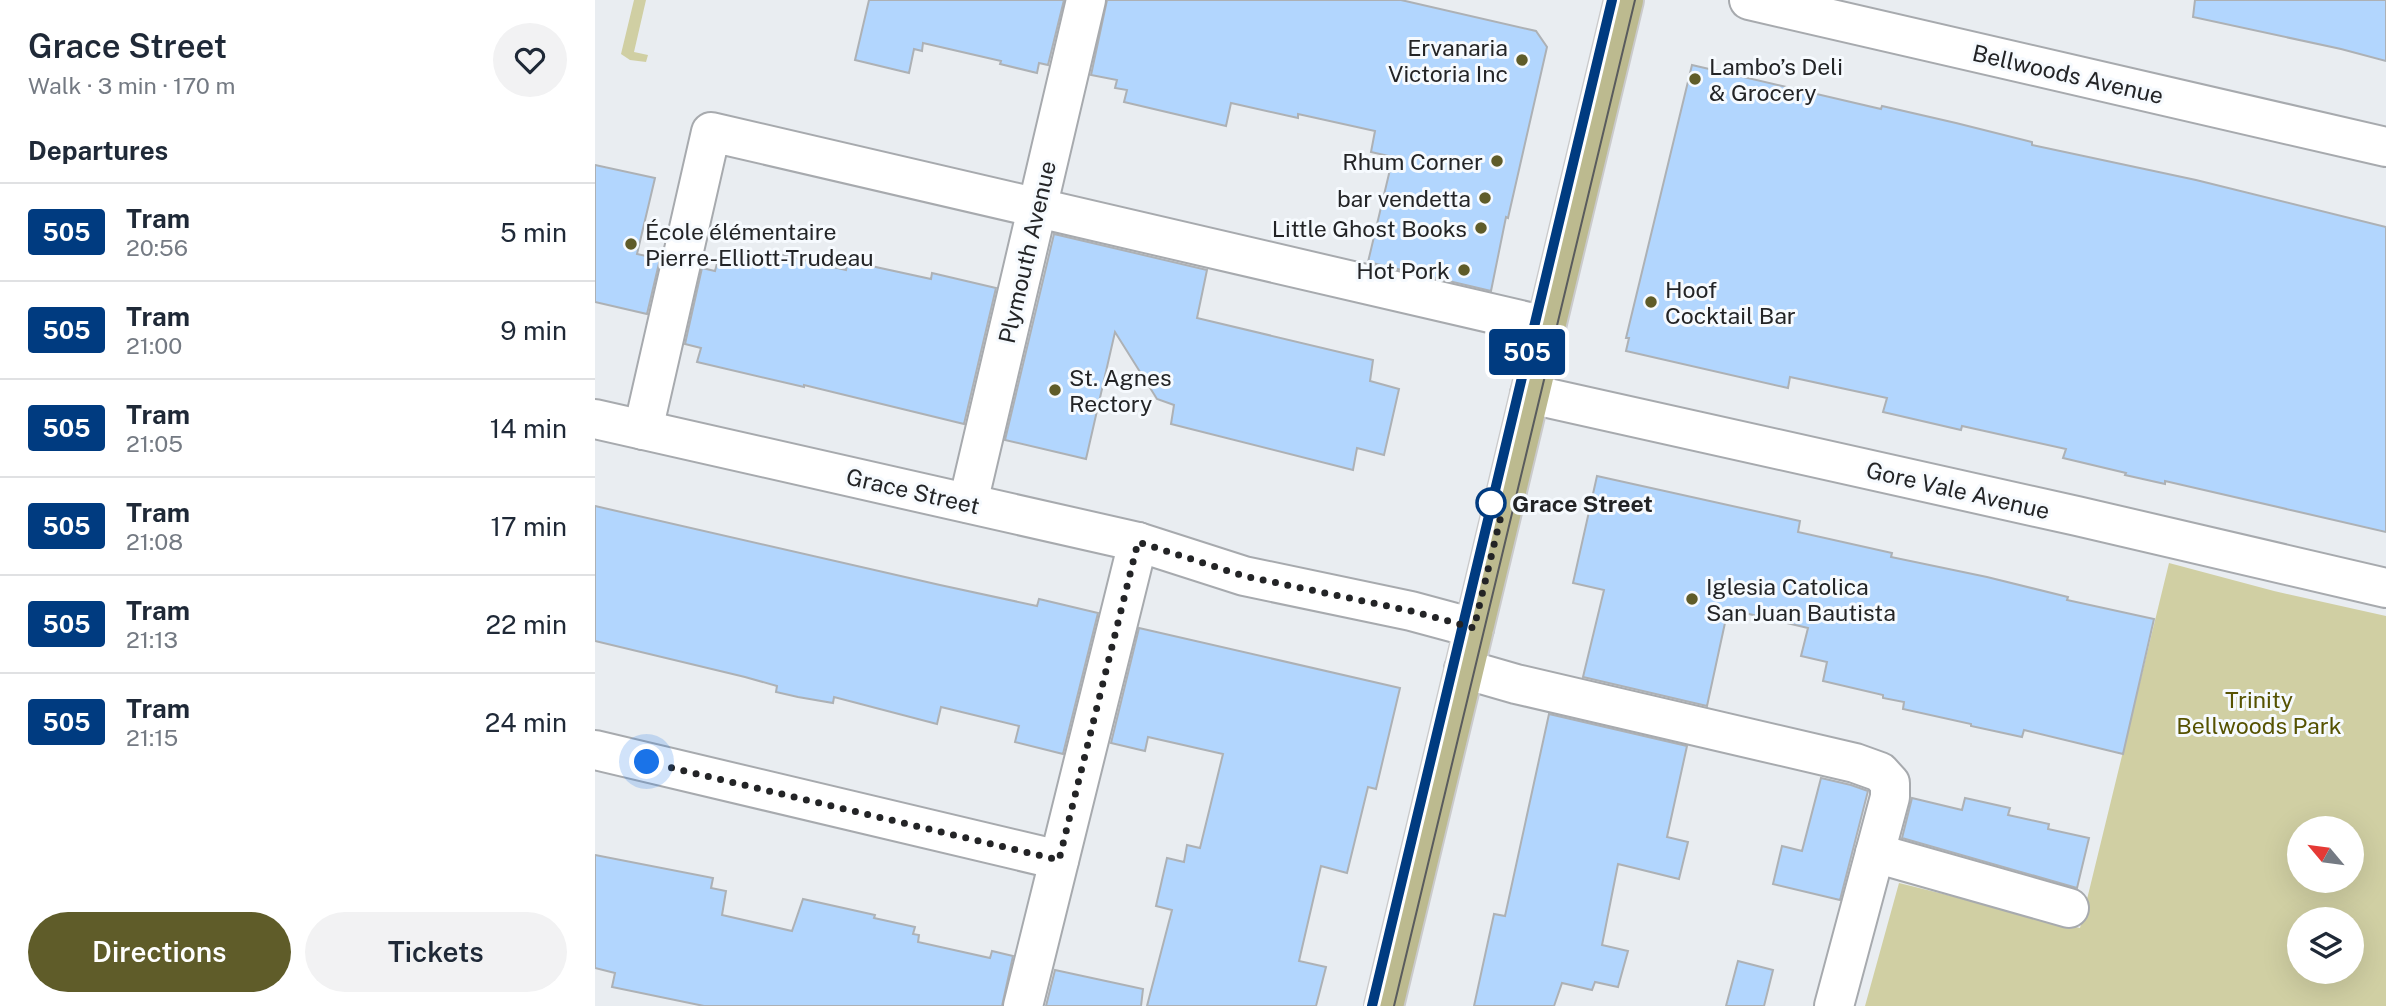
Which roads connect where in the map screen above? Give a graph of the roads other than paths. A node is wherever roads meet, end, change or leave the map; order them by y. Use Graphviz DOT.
graph roads {
  1 [pos="1086,0"];
  2 [pos="1624,0"];
  3 [pos="1749,0"];
  4 [pos="2386,147"];
  5 [pos="1038,207"];
  6 [pos="1546,326"];
  7 [pos="1530,394"];
  8 [pos="595,419"];
  9 [pos="643,430"];
  10 [pos="968,503"];
  11 [pos="1138,542"];
  12 [pos="2386,588"];
  13 [pos="1474,628"];
  14 [pos="1464,669"];
  15 [pos="595,750"];
  16 [pos="1875,853"];
  17 [pos="1059,860"];
  18 [pos="2069,908"];
  19 [pos="1023,1006"];
  20 [pos="1384,1006"];
  21 [pos="1833,1006"];
  1 -- 5 [label="street, Plymouth Avenue"];
  2 -- 6 [label="main road"];
  3 -- 4 [label="street, Bellwoods Avenue"];
  5 -- 6 [label="street"];
  5 -- 9 [label="street"];
  5 -- 10 [label="street, Plymouth Avenue"];
  6 -- 7 [label="main road"];
  7 -- 12 [label="street, Gore Vale Avenue"];
  7 -- 13 [label="main road"];
  8 -- 9 [label="street, Grace Street"];
  9 -- 10 [label="street, Grace Street"];
  10 -- 11 [label="street, Grace Street"];
  11 -- 13 [label="street, Grace Street"];
  11 -- 17 [label="street"];
  13 -- 14 [label="main road"];
  14 -- 16 [label="street"];
  14 -- 20 [label="main road"];
  15 -- 17 [label="street"];
  16 -- 18 [label="street"];
  16 -- 21 [label="street"];
  17 -- 19 [label="street"];
}
